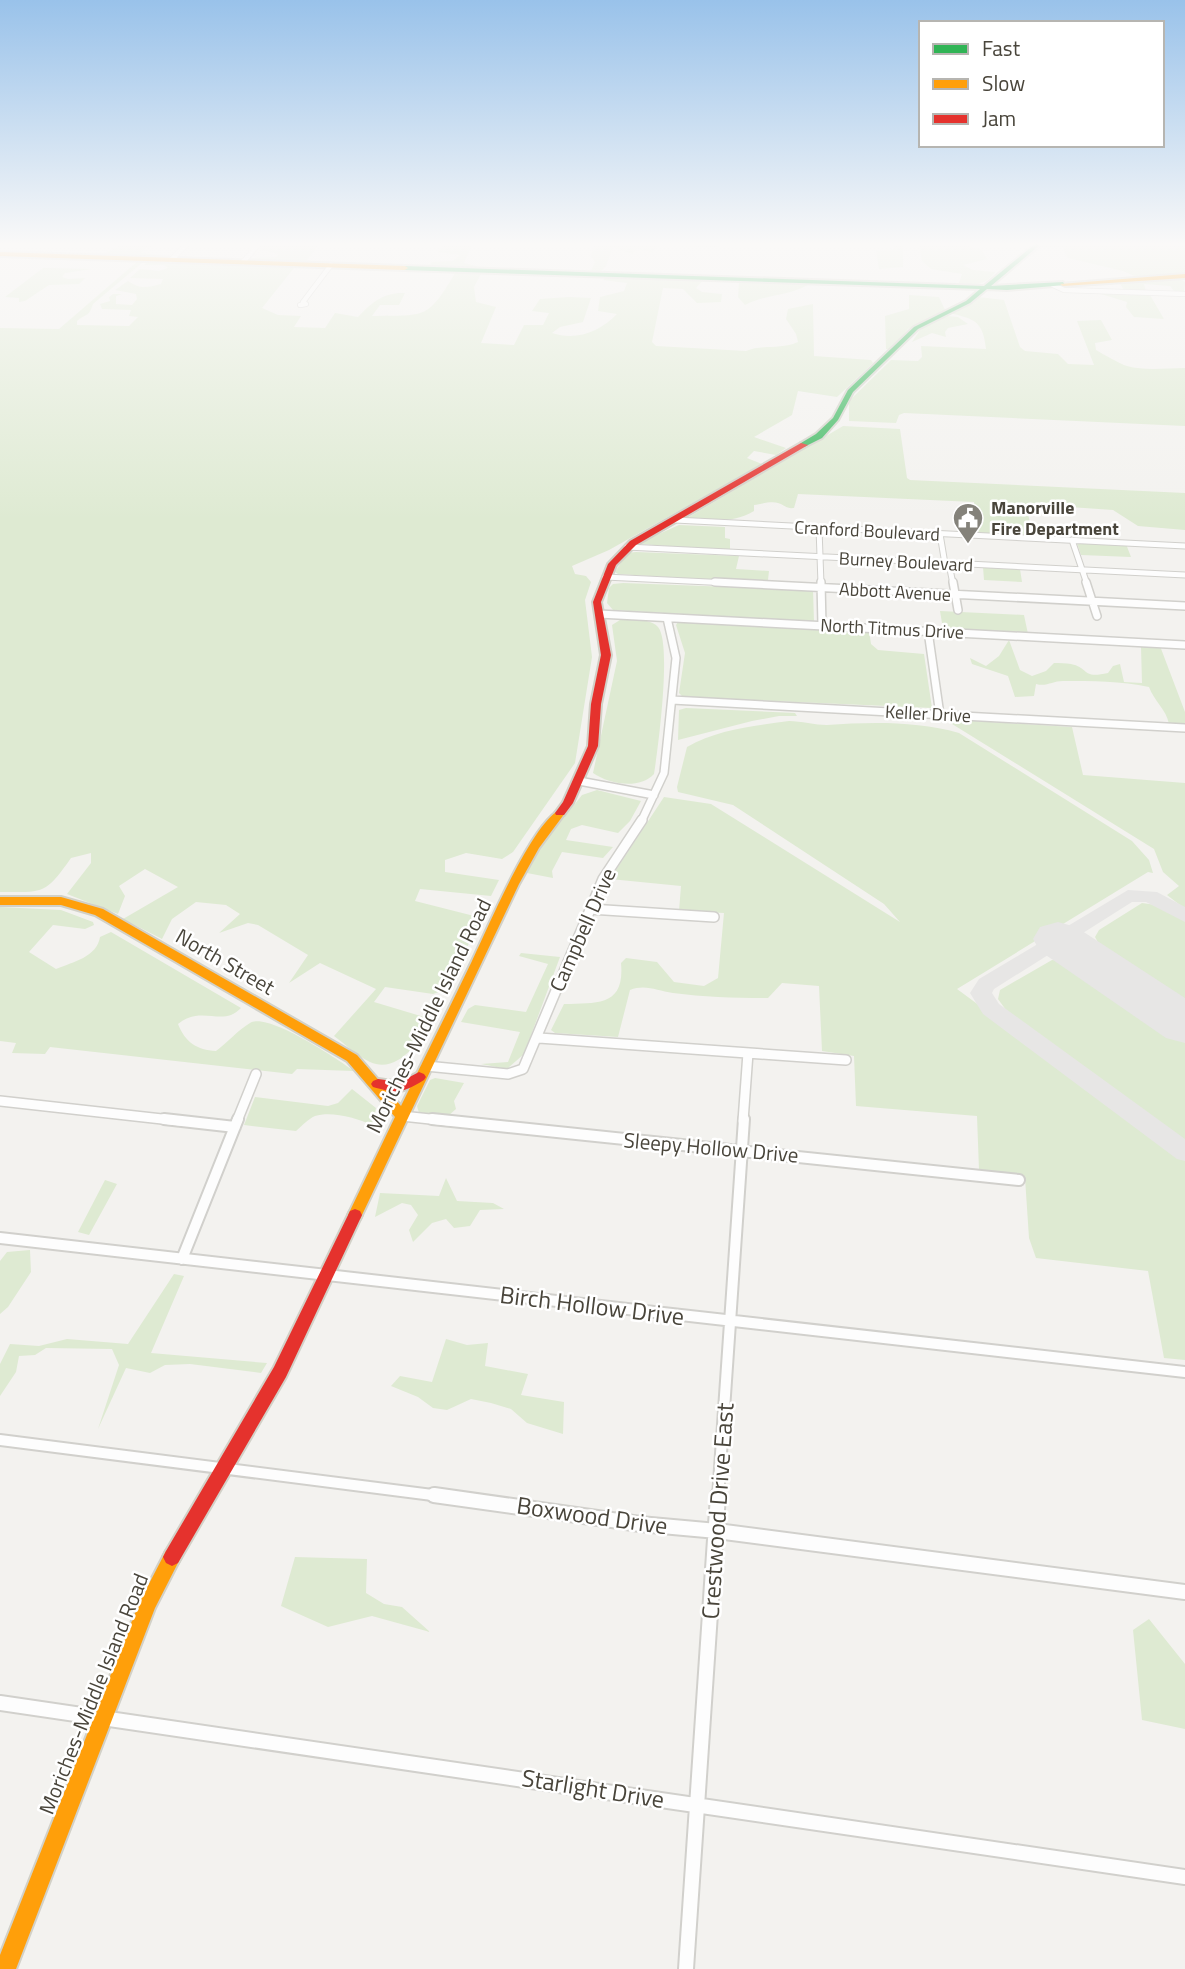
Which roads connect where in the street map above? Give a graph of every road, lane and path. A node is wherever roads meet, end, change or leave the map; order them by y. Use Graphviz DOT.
graph roads {
  1 [pos="908,336"];
  2 [pos="675,520"];
  3 [pos="819,528"];
  4 [pos="940,534"];
  5 [pos="1072,540"];
  6 [pos="1185,545"];
  7 [pos="627,547"];
  8 [pos="821,557"];
  9 [pos="947,564"];
  10 [pos="1082,570"];
  11 [pos="1185,575"];
  12 [pos="605,577"];
  13 [pos="821,588"];
  14 [pos="955,595"];
  15 [pos="1093,601"];
  16 [pos="1185,606"];
  17 [pos="958,610"];
  18 [pos="599,614"];
  19 [pos="1097,616"];
  20 [pos="667,618"];
  21 [pos="822,626"];
  22 [pos="928,631"];
  23 [pos="1185,645"];
  24 [pos="672,700"];
  25 [pos="940,715"];
  26 [pos="1185,728"];
  27 [pos="579,781"];
  28 [pos="654,795"];
  29 [pos="0,901"];
  30 [pos="590,909"];
  31 [pos="714,917"];
  32 [pos="539,1038"];
  33 [pos="748,1053"];
  34 [pos="846,1060"];
  35 [pos="423,1070"];
  36 [pos="256,1074"];
  37 [pos="377,1084"];
  38 [pos="0,1101"];
  39 [pos="402,1116"];
  40 [pos="235,1127"];
  41 [pos="743,1152"];
  42 [pos="1019,1180"];
  43 [pos="0,1238"];
  44 [pos="183,1259"];
  45 [pos="326,1275"];
  46 [pos="730,1321"];
  47 [pos="1185,1372"];
  48 [pos="0,1440"];
  49 [pos="223,1468"];
  50 [pos="716,1531"];
  51 [pos="1185,1592"];
  52 [pos="0,1703"];
  53 [pos="103,1718"];
  54 [pos="698,1806"];
  55 [pos="1185,1877"];
  56 [pos="5,1969"];
  57 [pos="686,1969"];
  1 -- 2 [label="main road, Moriches-Middle Island Road"];
  2 -- 3 [label="street, Cranford Boulevard"];
  2 -- 7 [label="main road, Moriches-Middle Island Road"];
  3 -- 4 [label="street, Cranford Boulevard"];
  3 -- 8 [label="street"];
  4 -- 5 [label="street, Cranford Boulevard"];
  4 -- 9 [label="street"];
  5 -- 6 [label="street, Cranford Boulevard"];
  5 -- 10 [label="street"];
  7 -- 8 [label="street, Burney Boulevard"];
  7 -- 12 [label="main road, Moriches-Middle Island Road"];
  8 -- 9 [label="street, Burney Boulevard"];
  8 -- 13 [label="street"];
  9 -- 10 [label="street, Burney Boulevard"];
  9 -- 14 [label="street"];
  10 -- 11 [label="street, Burney Boulevard"];
  10 -- 15 [label="street"];
  12 -- 13 [label="street, Abbott Avenue"];
  12 -- 18 [label="main road, Moriches-Middle Island Road"];
  13 -- 14 [label="street, Abbott Avenue"];
  13 -- 21 [label="street"];
  14 -- 15 [label="street, Abbott Avenue"];
  14 -- 17 [label="street"];
  15 -- 16 [label="street, Abbott Avenue"];
  15 -- 19 [label="street"];
  18 -- 20 [label="street, North Titmus Drive"];
  18 -- 27 [label="main road, Moriches-Middle Island Road"];
  20 -- 21 [label="street, North Titmus Drive"];
  20 -- 24 [label="street, Campbell Drive"];
  21 -- 22 [label="street, North Titmus Drive"];
  22 -- 23 [label="street, North Titmus Drive"];
  22 -- 25 [label="street"];
  24 -- 25 [label="street, Keller Drive"];
  24 -- 28 [label="street, Campbell Drive"];
  25 -- 26 [label="street, Keller Drive"];
  27 -- 28 [label="street"];
  27 -- 35 [label="main road, Moriches-Middle Island Road"];
  28 -- 30 [label="street, Campbell Drive"];
  29 -- 37 [label="main road, North Street"];
  30 -- 31 [label="street"];
  30 -- 32 [label="street, Campbell Drive"];
  32 -- 33 [label="street"];
  32 -- 35 [label="street, Campbell Drive"];
  33 -- 34 [label="street"];
  33 -- 41 [label="street, Crestwood Drive East"];
  35 -- 37 [label="main road"];
  35 -- 39 [label="main road, Moriches-Middle Island Road"];
  36 -- 40 [label="street"];
  37 -- 39 [label="main road, North Street"];
  38 -- 40 [label="street"];
  39 -- 41 [label="street, Sleepy Hollow Drive"];
  39 -- 45 [label="main road, Moriches-Middle Island Road"];
  40 -- 44 [label="street"];
  41 -- 42 [label="street, Sleepy Hollow Drive"];
  41 -- 46 [label="street, Crestwood Drive East"];
  43 -- 44 [label="street, Birch Hollow Drive"];
  44 -- 45 [label="street, Birch Hollow Drive"];
  45 -- 46 [label="street, Birch Hollow Drive"];
  45 -- 49 [label="main road, Moriches-Middle Island Road"];
  46 -- 47 [label="street, Birch Hollow Drive"];
  46 -- 50 [label="street, Crestwood Drive East"];
  48 -- 49 [label="street, Boxwood Drive"];
  49 -- 50 [label="street, Boxwood Drive"];
  49 -- 53 [label="main road, Moriches-Middle Island Road"];
  50 -- 51 [label="street, Boxwood Drive"];
  50 -- 54 [label="street, Crestwood Drive East"];
  52 -- 53 [label="street, Starlight Drive"];
  53 -- 54 [label="street, Starlight Drive"];
  53 -- 56 [label="main road, Moriches-Middle Island Road"];
  54 -- 55 [label="street, Starlight Drive"];
  54 -- 57 [label="street, Crestwood Drive East"];
}
